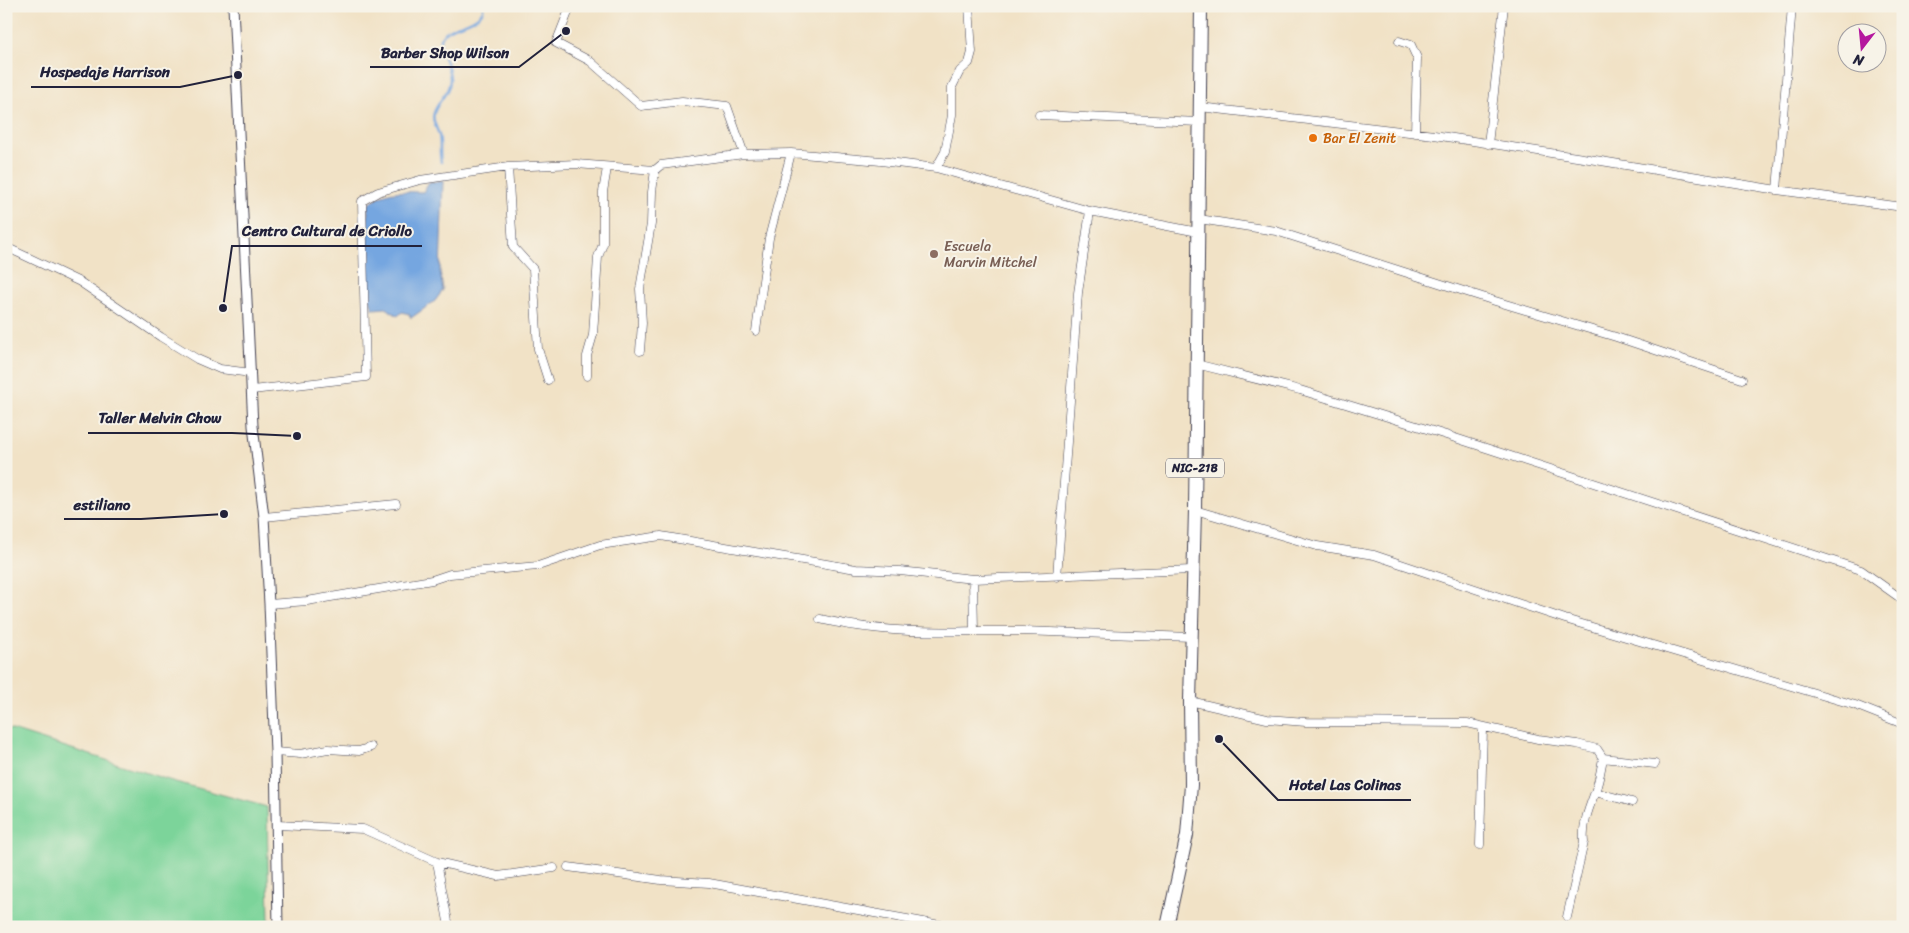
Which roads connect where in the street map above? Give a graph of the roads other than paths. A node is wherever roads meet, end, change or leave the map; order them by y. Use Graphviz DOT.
graph roads {
  1 [pos="233,6"];
  2 [pos="563,6"];
  3 [pos="969,6"];
  4 [pos="1201,6"];
  5 [pos="1504,6"];
  6 [pos="1792,6"];
  7 [pos="1399,41"];
  8 [pos="1200,107"];
  9 [pos="1039,115"];
  10 [pos="1199,122"];
  11 [pos="1415,133"];
  12 [pos="1488,144"];
  13 [pos="791,153"];
  14 [pos="744,154"];
  15 [pos="508,167"];
  16 [pos="607,168"];
  17 [pos="936,168"];
  18 [pos="655,170"];
  19 [pos="1777,190"];
  20 [pos="1903,208"];
  21 [pos="1090,211"];
  22 [pos="1199,219"];
  23 [pos="1198,232"];
  24 [pos="6,247"];
  25 [pos="756,331"];
  26 [pos="640,351"];
  27 [pos="1196,364"];
  28 [pos="251,373"];
  29 [pos="587,376"];
  30 [pos="1742,379"];
  31 [pos="548,380"];
  32 [pos="252,390"];
  33 [pos="396,504"];
  34 [pos="1195,510"];
  35 [pos="264,517"];
  36 [pos="1192,570"];
  37 [pos="1057,577"];
  38 [pos="973,579"];
  39 [pos="1903,600"];
  40 [pos="269,604"];
  41 [pos="820,619"];
  42 [pos="974,631"];
  43 [pos="1192,637"];
  44 [pos="1190,701"];
  45 [pos="1903,724"];
  46 [pos="1483,728"];
  47 [pos="372,746"];
  48 [pos="275,752"];
  49 [pos="1603,758"];
  50 [pos="1655,764"];
  51 [pos="1595,792"];
  52 [pos="1632,802"];
  53 [pos="277,825"];
  54 [pos="1480,845"];
  55 [pos="437,862"];
  56 [pos="568,867"];
  57 [pos="554,868"];
  58 [pos="1567,917"];
  59 [pos="278,927"];
  60 [pos="449,927"];
  61 [pos="951,927"];
  62 [pos="1167,927"];
  1 -- 28 [label="street"];
  2 -- 14 [label="street"];
  3 -- 17 [label="street"];
  4 -- 8 [label="highway, NIC-21B"];
  5 -- 12 [label="street"];
  6 -- 19 [label="street"];
  7 -- 11 [label="street"];
  8 -- 10 [label="highway, NIC-21B"];
  8 -- 11 [label="street"];
  9 -- 10 [label="street"];
  10 -- 22 [label="highway, NIC-21B"];
  11 -- 12 [label="street"];
  12 -- 19 [label="street"];
  13 -- 14 [label="street"];
  13 -- 17 [label="street"];
  13 -- 25 [label="street"];
  14 -- 18 [label="street"];
  15 -- 16 [label="street"];
  15 -- 31 [label="street"];
  15 -- 32 [label="street"];
  16 -- 18 [label="street"];
  16 -- 29 [label="street"];
  17 -- 21 [label="street"];
  18 -- 26 [label="street"];
  19 -- 20 [label="street"];
  21 -- 23 [label="street"];
  21 -- 37 [label="street"];
  22 -- 23 [label="highway, NIC-21B"];
  22 -- 30 [label="street"];
  23 -- 27 [label="highway, NIC-21B"];
  24 -- 28 [label="street"];
  27 -- 34 [label="highway, NIC-21B"];
  27 -- 39 [label="street"];
  28 -- 32 [label="street"];
  32 -- 35 [label="street"];
  33 -- 35 [label="street"];
  34 -- 36 [label="highway, NIC-21B"];
  34 -- 45 [label="street"];
  35 -- 40 [label="street"];
  36 -- 37 [label="street"];
  36 -- 43 [label="highway, NIC-21B"];
  37 -- 38 [label="street"];
  38 -- 40 [label="street"];
  38 -- 42 [label="street"];
  40 -- 48 [label="street"];
  41 -- 42 [label="street"];
  42 -- 43 [label="street"];
  43 -- 44 [label="highway, NIC-21B"];
  44 -- 46 [label="street"];
  44 -- 62 [label="highway, NIC-21B"];
  46 -- 49 [label="street"];
  46 -- 54 [label="street"];
  47 -- 48 [label="street"];
  48 -- 53 [label="street"];
  49 -- 50 [label="street"];
  49 -- 51 [label="street"];
  51 -- 52 [label="street"];
  51 -- 58 [label="street"];
  53 -- 55 [label="street"];
  53 -- 59 [label="street"];
  55 -- 57 [label="street"];
  55 -- 60 [label="street"];
  56 -- 61 [label="street"];
}
